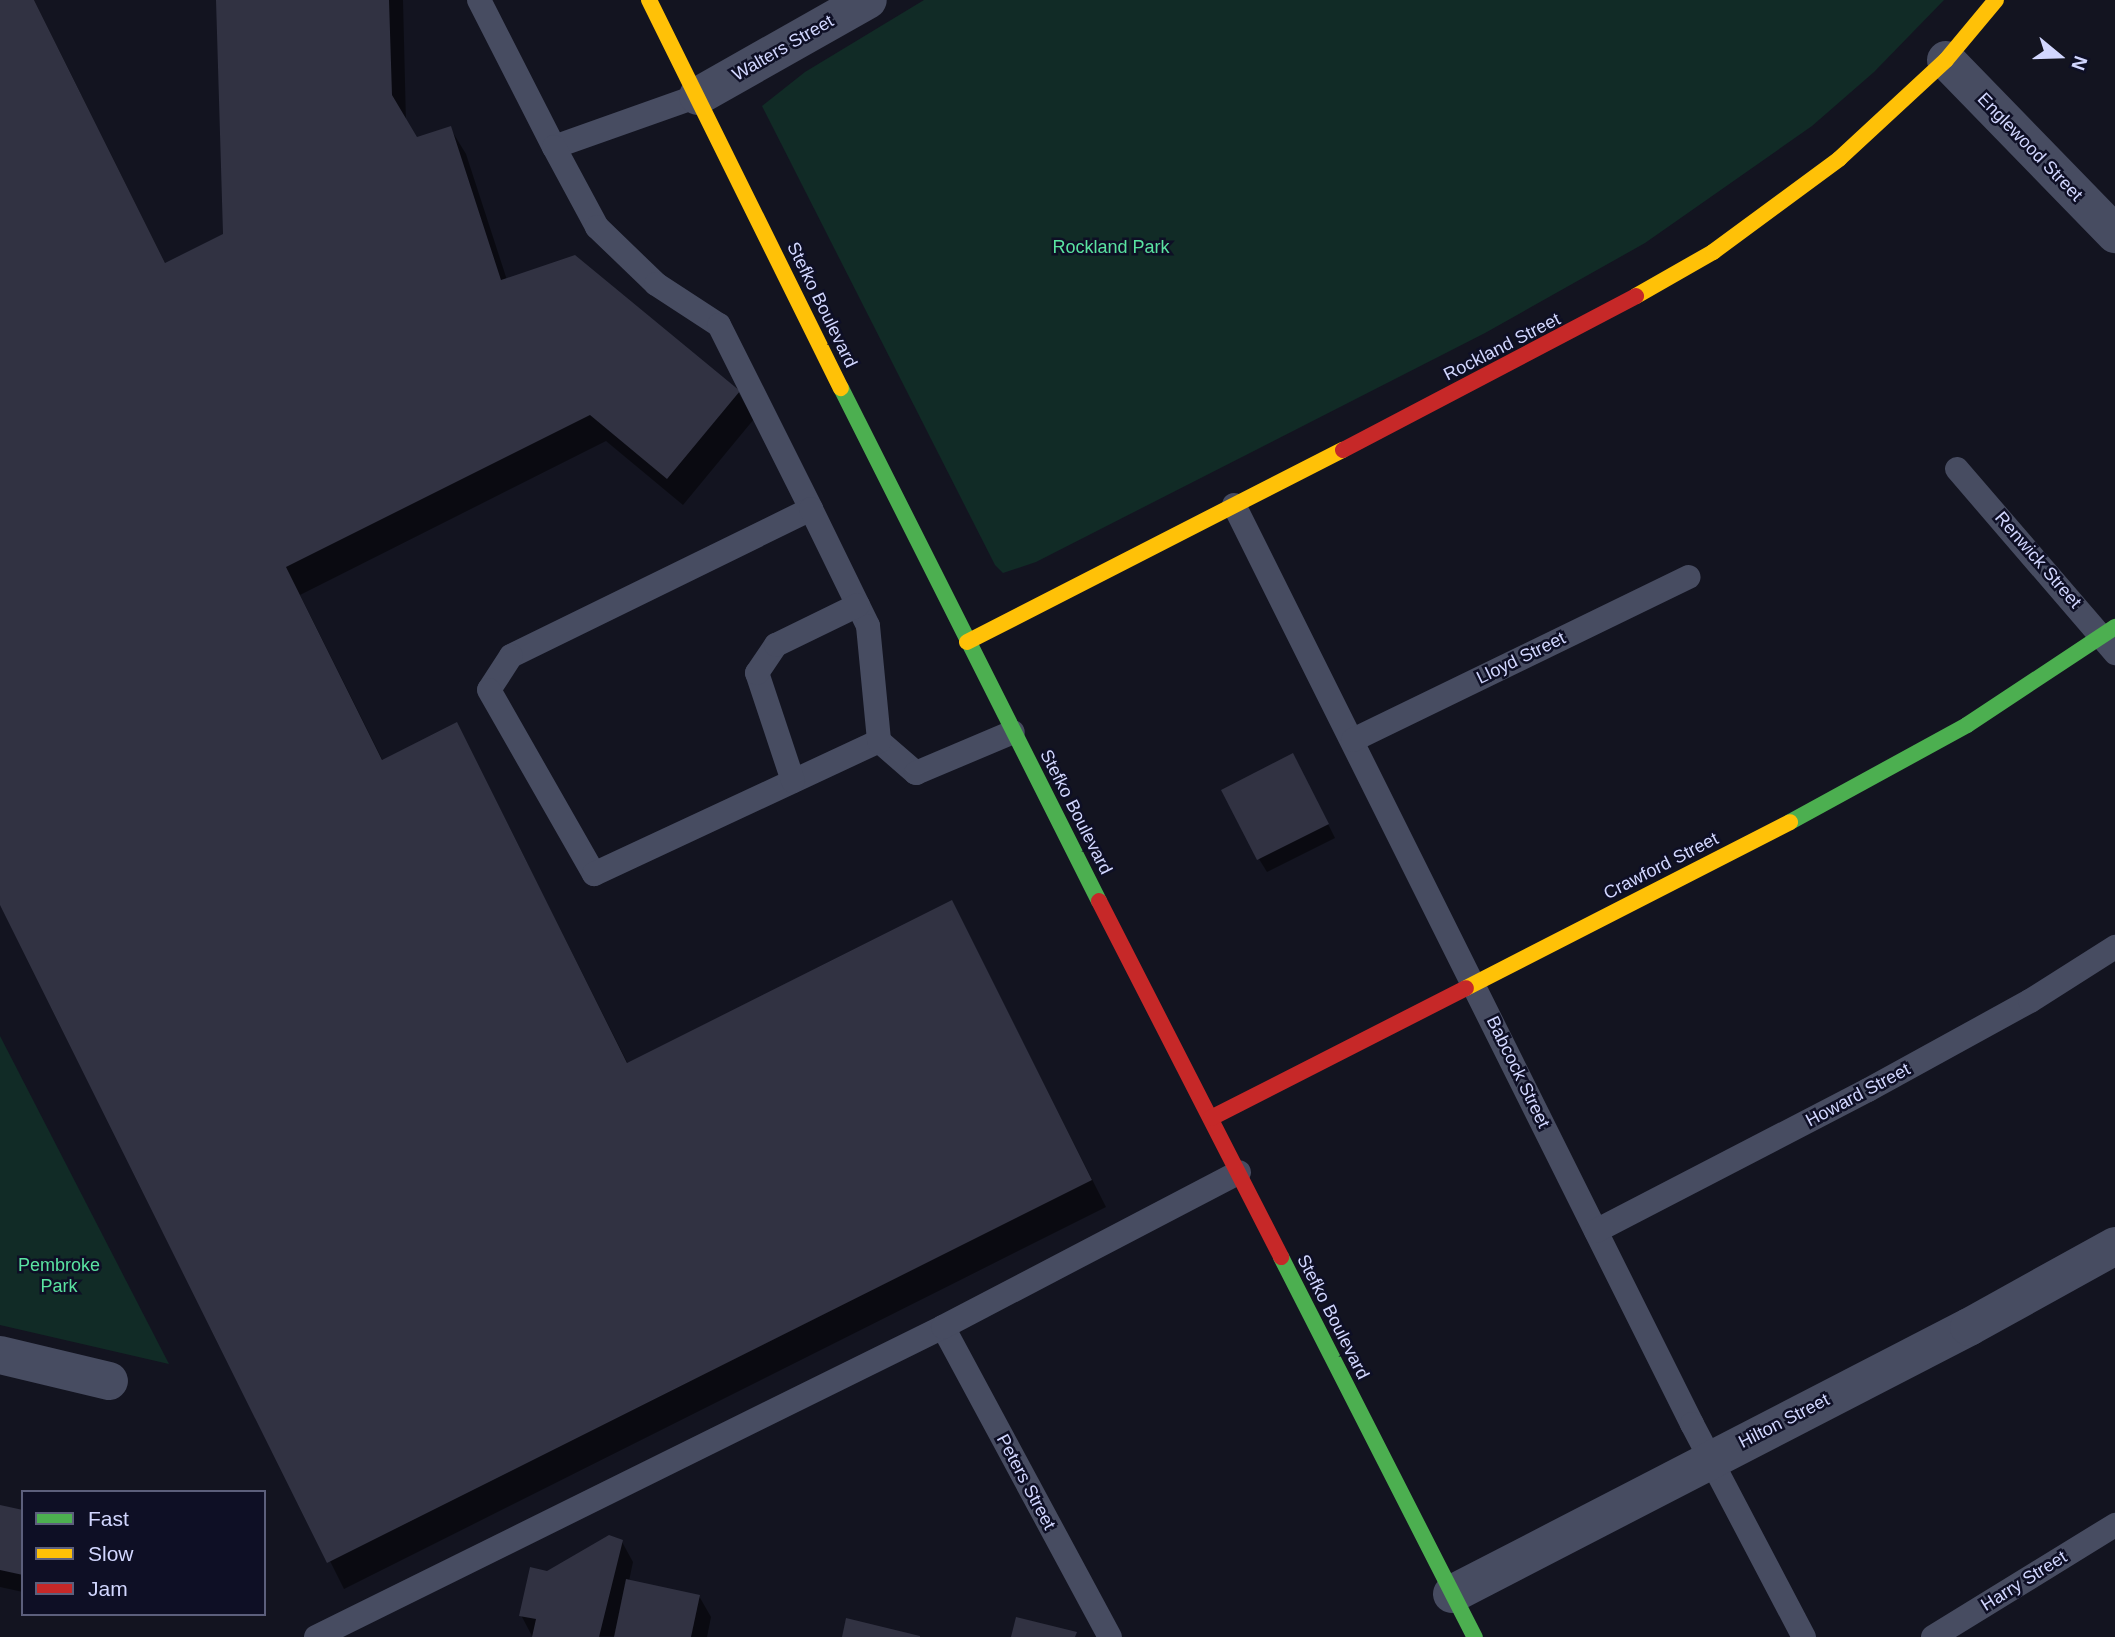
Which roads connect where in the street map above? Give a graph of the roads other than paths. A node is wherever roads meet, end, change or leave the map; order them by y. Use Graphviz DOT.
graph roads {
  1 [pos="479,0"];
  2 [pos="649,0"];
  3 [pos="868,0"];
  4 [pos="1996,0"];
  5 [pos="1945,60"];
  6 [pos="698,96"];
  7 [pos="554,147"];
  8 [pos="2115,234"];
  9 [pos="1957,470"];
  10 [pos="1234,505"];
  11 [pos="811,509"];
  12 [pos="1689,577"];
  13 [pos="858,605"];
  14 [pos="2111,639"];
  15 [pos="967,642"];
  16 [pos="1013,732"];
  17 [pos="1353,740"];
  18 [pos="878,741"];
  19 [pos="793,781"];
  20 [pos="2115,947"];
  21 [pos="1474,984"];
  22 [pos="1211,1118"];
  23 [pos="1239,1172"];
  24 [pos="1596,1231"];
  25 [pos="2115,1246"];
  26 [pos="943,1327"];
  27 [pos="0,1355"];
  28 [pos="109,1381"];
  29 [pos="1710,1459"];
  30 [pos="2115,1525"];
  31 [pos="1452,1594"];
  32 [pos="316,1637"];
  33 [pos="1110,1637"];
  34 [pos="1475,1637"];
  35 [pos="1804,1637"];
  36 [pos="1933,1637"];
  1 -- 7 [label="lane"];
  2 -- 6 [label="street, Stefko Boulevard"];
  3 -- 6 [label="street, Walters Street"];
  4 -- 5 [label="street, Rockland Street"];
  5 -- 8 [label="street, Englewood Street"];
  5 -- 10 [label="street, Rockland Street"];
  6 -- 7 [label="lane"];
  6 -- 15 [label="street, Stefko Boulevard"];
  7 -- 11 [label="lane"];
  9 -- 14 [label="lane, Renwick Street"];
  10 -- 15 [label="street, Rockland Street"];
  10 -- 17 [label="lane, Babcock Street"];
  11 -- 13 [label="lane"];
  11 -- 19 [label="lane"];
  12 -- 17 [label="lane, Lloyd Street"];
  13 -- 18 [label="lane"];
  13 -- 19 [label="lane"];
  14 -- 21 [label="street, Crawford Street"];
  15 -- 16 [label="street, Stefko Boulevard"];
  16 -- 18 [label="lane"];
  16 -- 22 [label="street, Stefko Boulevard"];
  17 -- 21 [label="lane, Babcock Street"];
  18 -- 19 [label="lane"];
  20 -- 24 [label="lane, Howard Street"];
  21 -- 22 [label="street, Crawford Street"];
  21 -- 24 [label="lane, Babcock Street"];
  22 -- 23 [label="street, Stefko Boulevard"];
  23 -- 26 [label="lane"];
  23 -- 31 [label="street, Stefko Boulevard"];
  24 -- 29 [label="lane, Babcock Street"];
  25 -- 29 [label="street, Hilton Street"];
  26 -- 32 [label="lane"];
  26 -- 33 [label="lane, Peters Street"];
  27 -- 28 [label="street"];
  29 -- 31 [label="street, Hilton Street"];
  29 -- 35 [label="lane, Babcock Street"];
  30 -- 36 [label="lane, Harry Street"];
  31 -- 34 [label="street, Stefko Boulevard"];
}
